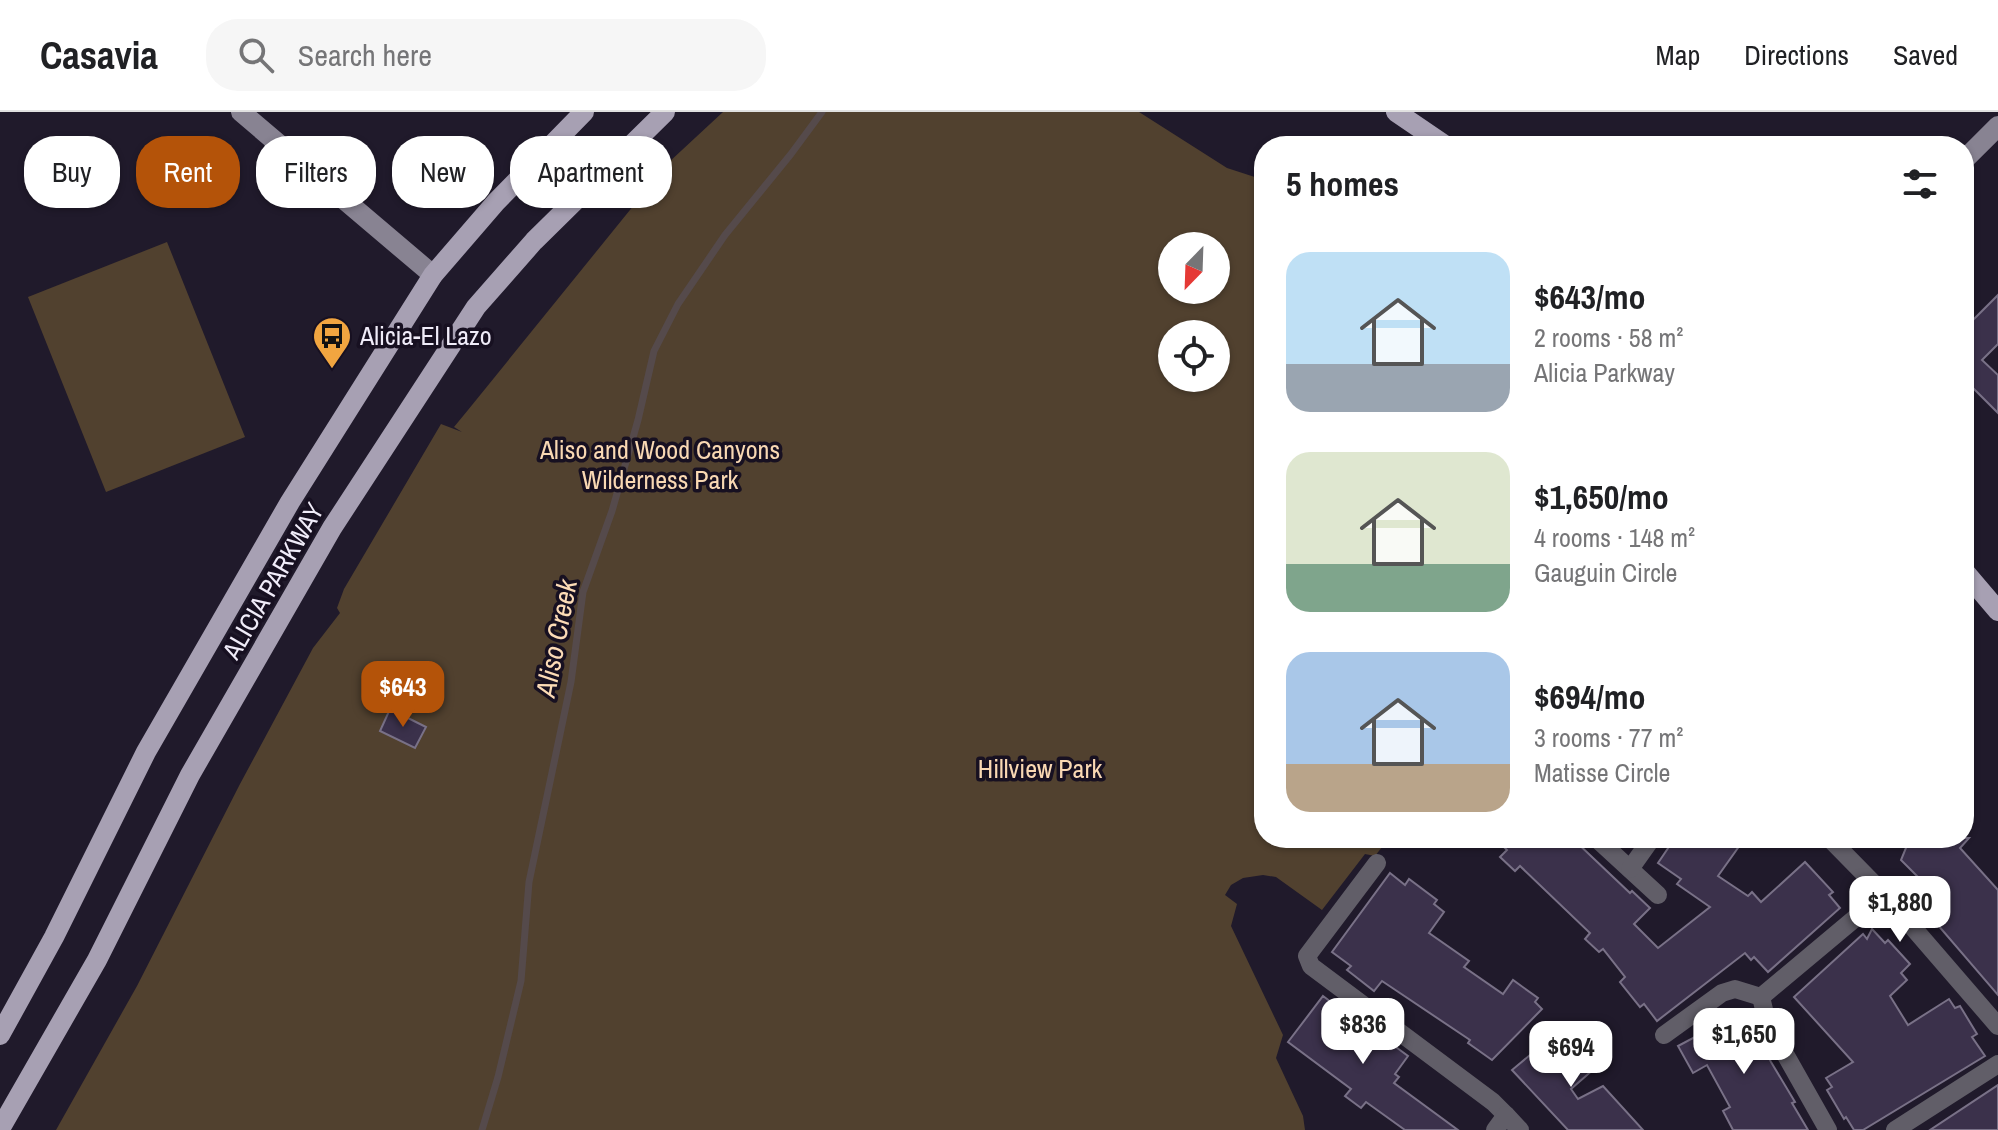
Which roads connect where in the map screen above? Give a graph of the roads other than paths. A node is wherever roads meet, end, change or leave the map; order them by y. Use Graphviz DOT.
graph roads {
  1 [pos="241,112"];
  2 [pos="584,112"];
  3 [pos="665,112"];
  4 [pos="1396,112"];
  5 [pos="1998,126"];
  6 [pos="1431,136"];
  7 [pos="1974,150"];
  8 [pos="433,275"];
  9 [pos="1974,583"];
  10 [pos="1998,611"];
  11 [pos="1607,848"];
  12 [pos="1645,848"];
  13 [pos="1839,848"];
  14 [pos="1377,863"];
  15 [pos="1630,869"];
  16 [pos="1884,894"];
  17 [pos="1658,895"];
  18 [pos="1761,997"];
  19 [pos="1998,1026"];
  20 [pos="0,1035"];
  21 [pos="1664,1035"];
  22 [pos="1998,1064"];
  23 [pos="1500,1122"];
  24 [pos="0,1129"];
  25 [pos="1520,1130"];
  26 [pos="1828,1130"];
  27 [pos="1895,1130"];
  1 -- 8 [label="street"];
  2 -- 8 [label="main road, ALICIA PARKWAY"];
  3 -- 24 [label="main road, ALICIA PARKWAY"];
  4 -- 6 [label="main road"];
  5 -- 7 [label="street"];
  8 -- 20 [label="main road, ALICIA PARKWAY"];
  9 -- 10 [label="main road"];
  11 -- 15 [label="street"];
  12 -- 15 [label="street"];
  13 -- 16 [label="street"];
  14 -- 23 [label="street"];
  15 -- 17 [label="street"];
  16 -- 18 [label="street"];
  16 -- 19 [label="street"];
  18 -- 21 [label="street"];
  18 -- 26 [label="street"];
  22 -- 27 [label="street"];
  23 -- 25 [label="street"];
}
